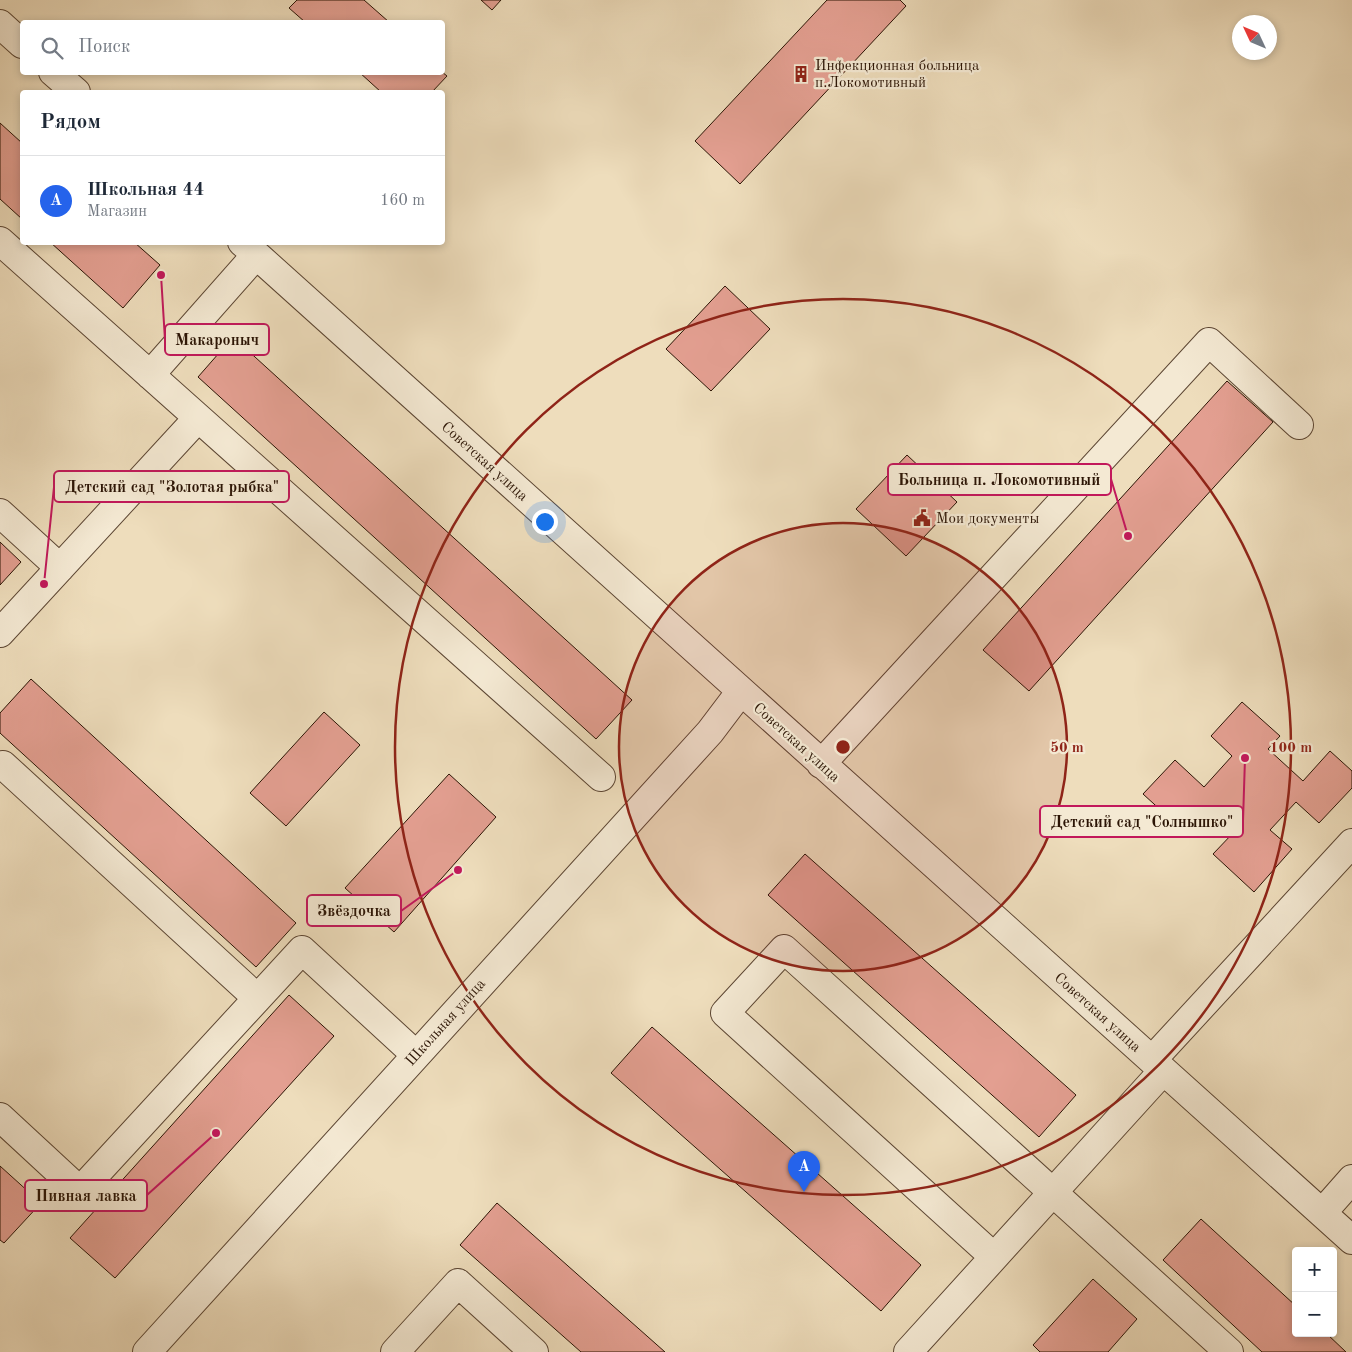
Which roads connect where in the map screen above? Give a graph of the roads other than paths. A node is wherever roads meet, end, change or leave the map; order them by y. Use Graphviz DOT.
graph roads {
  1 [pos="0,24"];
  2 [pos="20,42"];
  3 [pos="57,75"];
  4 [pos="74,90"];
  5 [pos="0,241"];
  6 [pos="249,249"];
  7 [pos="150,375"];
  8 [pos="198,418"];
  9 [pos="1299,425"];
  10 [pos="0,513"];
  11 [pos="60,568"];
  12 [pos="0,634"];
  13 [pos="741,691"];
  14 [pos="821,764"];
  15 [pos="3,765"];
  16 [pos="600,777"];
  17 [pos="1352,843"];
  18 [pos="257,998"];
  19 [pos="415,1054"];
  20 [pos="1157,1066"];
  21 [pos="0,1117"];
  22 [pos="1352,1179"];
  23 [pos="1053,1192"];
  24 [pos="1322,1213"];
  25 [pos="1352,1240"];
  26 [pos="994,1257"];
  27 [pos="147,1352"];
  28 [pos="396,1352"];
  29 [pos="534,1352"];
  30 [pos="908,1352"];
  31 [pos="1229,1352"];
  1 -- 2 [label="street"];
  3 -- 4 [label="street"];
  5 -- 7 [label="street"];
  6 -- 7 [label="street"];
  6 -- 13 [label="street, Советская улица"];
  7 -- 8 [label="street"];
  8 -- 11 [label="street"];
  8 -- 16 [label="street"];
  9 -- 14 [label="street"];
  10 -- 11 [label="street"];
  11 -- 12 [label="street"];
  13 -- 14 [label="street, Советская улица"];
  13 -- 19 [label="street, Школьная улица"];
  14 -- 20 [label="street, Советская улица"];
  15 -- 18 [label="street"];
  17 -- 20 [label="street"];
  18 -- 19 [label="street"];
  18 -- 21 [label="street"];
  19 -- 27 [label="street, Школьная улица"];
  20 -- 23 [label="street"];
  20 -- 24 [label="street, Советская улица"];
  22 -- 24 [label="street"];
  23 -- 26 [label="street"];
  23 -- 26 [label="street"];
  23 -- 31 [label="street"];
  24 -- 25 [label="street, Советская улица"];
  26 -- 30 [label="street"];
  28 -- 29 [label="street"];
}
